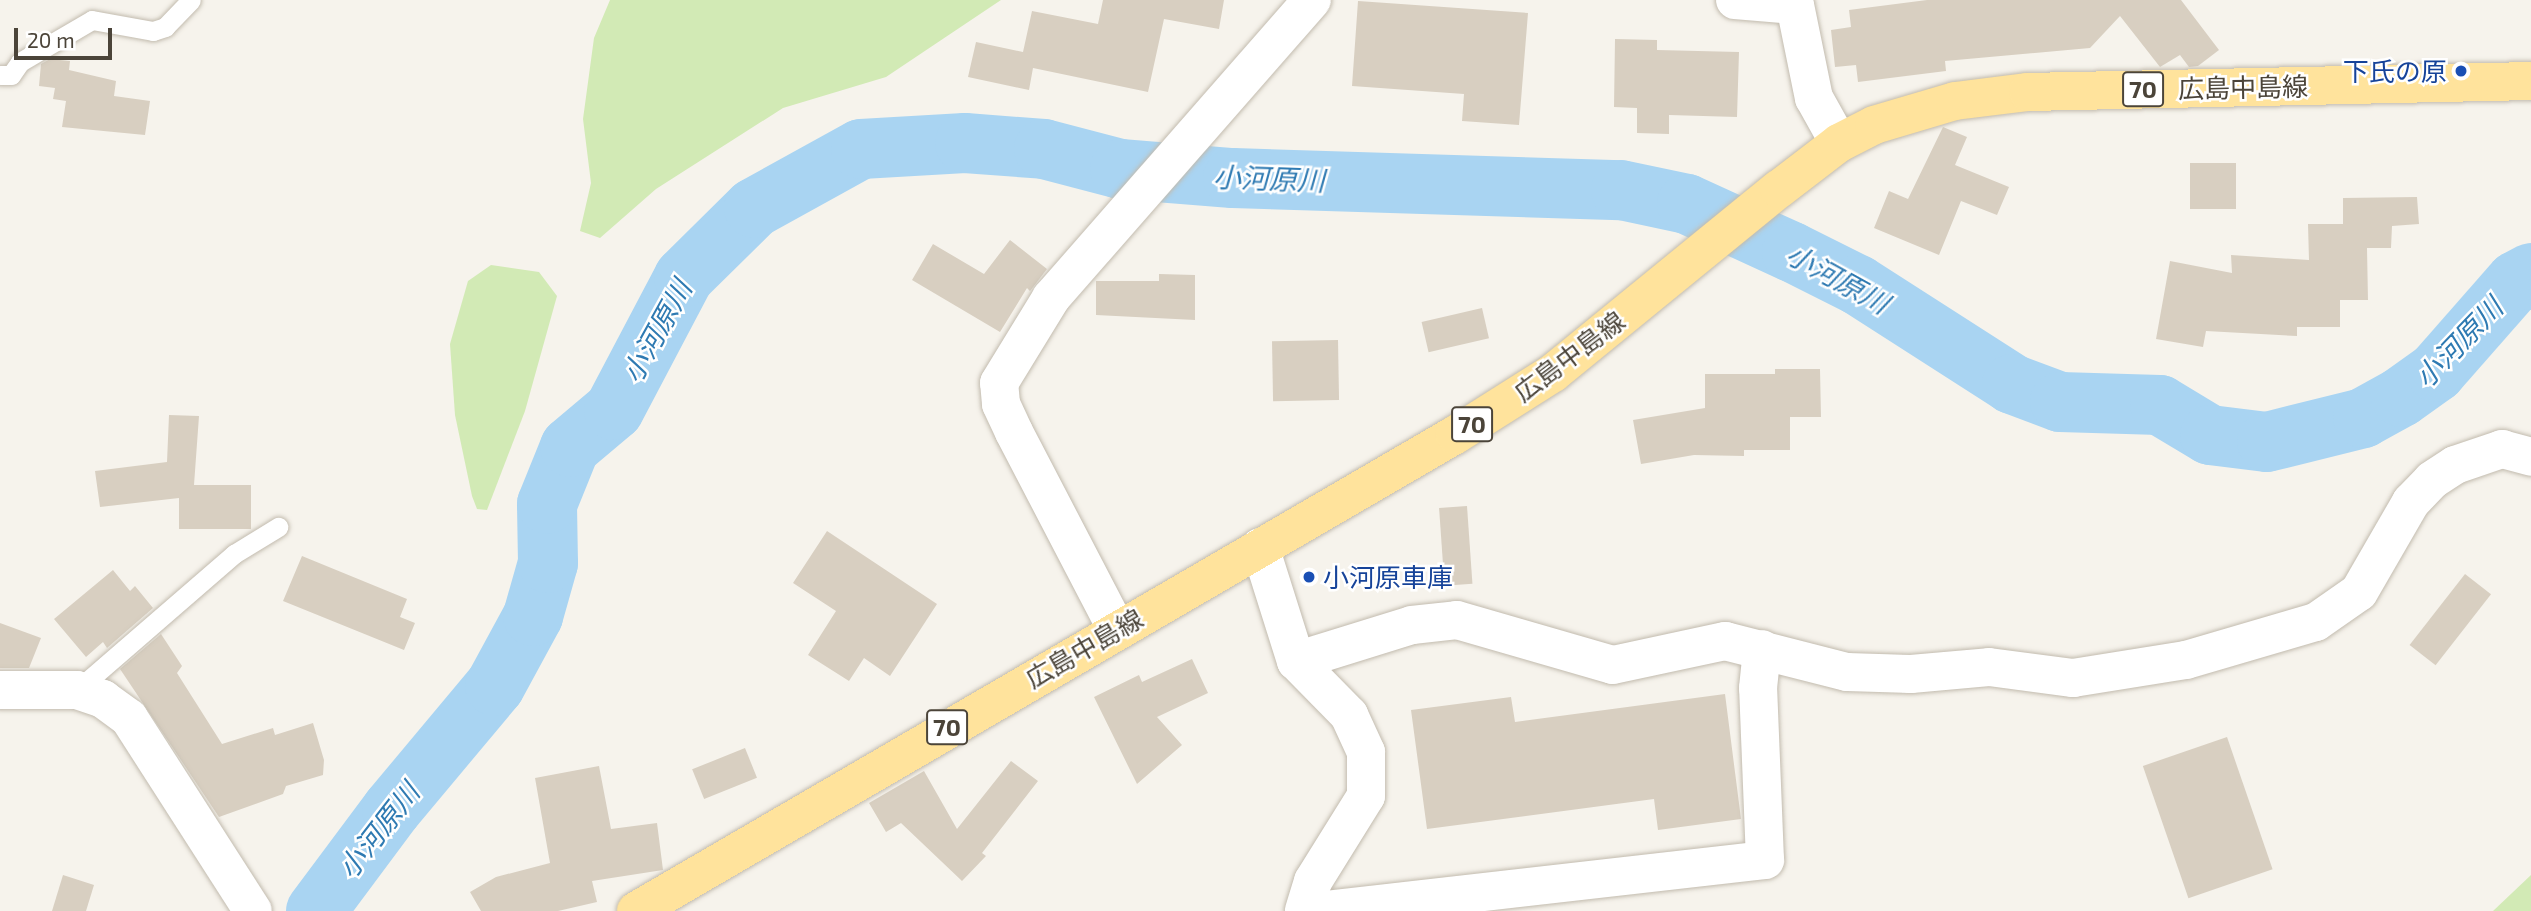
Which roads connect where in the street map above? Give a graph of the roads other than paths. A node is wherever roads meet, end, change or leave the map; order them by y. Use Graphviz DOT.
graph roads {
  1 [pos="191,0"];
  2 [pos="1312,0"];
  3 [pos="1735,0"];
  4 [pos="1795,3"];
  5 [pos="0,75"];
  6 [pos="2531,81"];
  7 [pos="1839,143"];
  8 [pos="2531,457"];
  9 [pos="278,527"];
  10 [pos="1260,547"];
  11 [pos="1116,628"];
  12 [pos="1762,649"];
  13 [pos="1296,661"];
  14 [pos="0,690"];
  15 [pos="77,690"];
  16 [pos="253,911"];
  17 [pos="636,911"];
  18 [pos="1304,911"];
  19 [pos="1317,911"];
  1 -- 5 [label="lane"];
  2 -- 11 [label="street"];
  3 -- 4 [label="street"];
  4 -- 7 [label="street"];
  6 -- 7 [label="main road, 広島中島線 / 70"];
  7 -- 10 [label="main road, 広島中島線 / 70"];
  8 -- 12 [label="street"];
  9 -- 15 [label="lane"];
  10 -- 11 [label="main road, 広島中島線 / 70"];
  10 -- 13 [label="street"];
  11 -- 17 [label="main road, 広島中島線 / 70"];
  12 -- 13 [label="street"];
  12 -- 19 [label="street"];
  13 -- 18 [label="street"];
  14 -- 15 [label="street"];
  15 -- 16 [label="street"];
}
